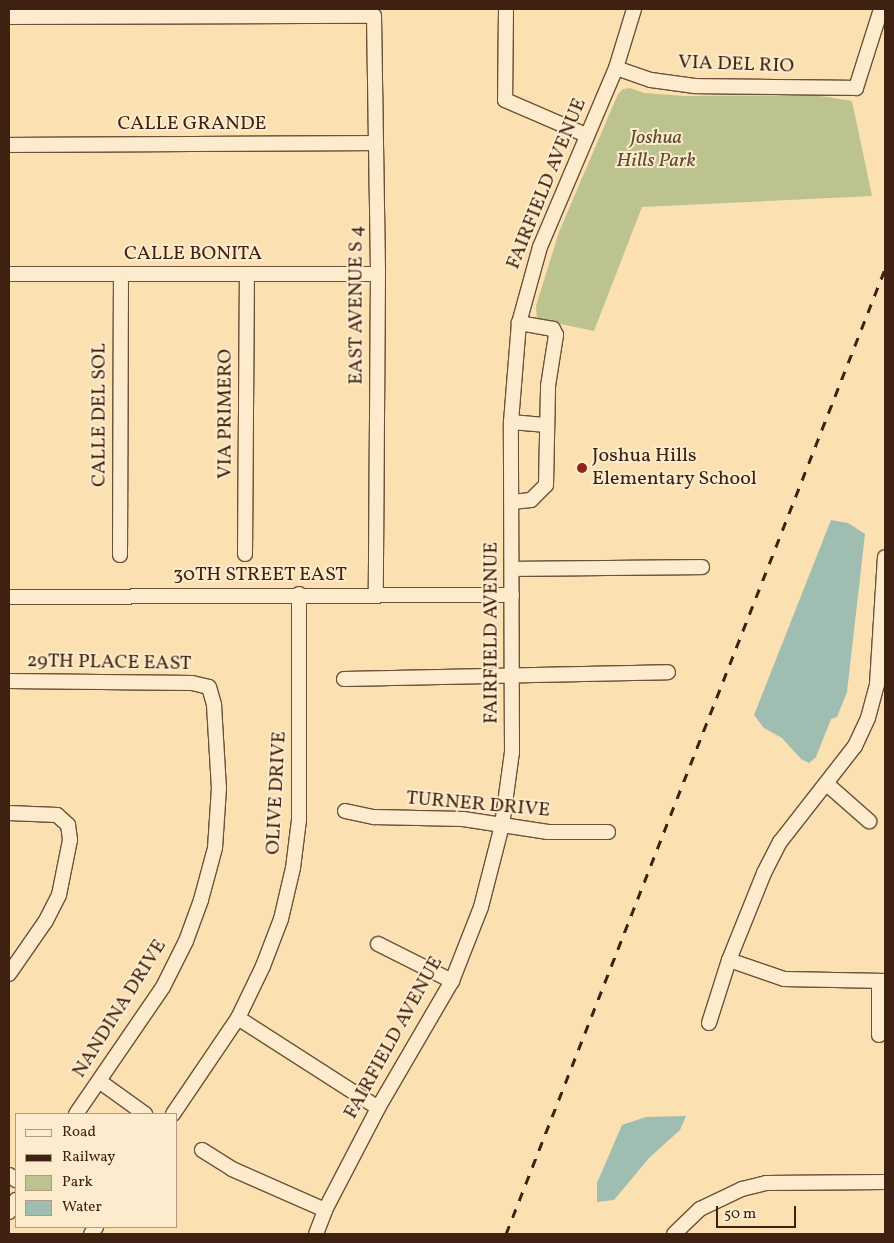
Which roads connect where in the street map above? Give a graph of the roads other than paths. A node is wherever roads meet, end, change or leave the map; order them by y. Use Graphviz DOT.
graph roads {
  1 [pos="506,9"];
  2 [pos="634,9"];
  3 [pos="881,9"];
  4 [pos="9,17"];
  5 [pos="616,68"];
  6 [pos="586,135"];
  7 [pos="376,143"];
  8 [pos="9,145"];
  9 [pos="9,274"];
  10 [pos="121,274"];
  11 [pos="247,274"];
  12 [pos="378,274"];
  13 [pos="519,323"];
  14 [pos="511,422"];
  15 [pos="547,425"];
  16 [pos="512,502"];
  17 [pos="245,554"];
  18 [pos="120,556"];
  19 [pos="885,557"];
  20 [pos="702,567"];
  21 [pos="512,569"];
  22 [pos="883,589"];
  23 [pos="300,594"];
  24 [pos="376,594"];
  25 [pos="512,594"];
  26 [pos="9,597"];
  27 [pos="668,672"];
  28 [pos="513,677"];
  29 [pos="344,679"];
  30 [pos="9,681"];
  31 [pos="209,687"];
  32 [pos="828,786"];
  33 [pos="346,811"];
  34 [pos="9,813"];
  35 [pos="869,821"];
  36 [pos="502,825"];
  37 [pos="608,832"];
  38 [pos="378,944"];
  39 [pos="729,960"];
  40 [pos="9,974"];
  41 [pos="452,981"];
  42 [pos="882,981"];
  43 [pos="238,1018"];
  44 [pos="709,1023"];
  45 [pos="879,1035"];
  46 [pos="99,1081"];
  47 [pos="378,1108"];
  48 [pos="77,1113"];
  49 [pos="145,1113"];
  50 [pos="174,1113"];
  51 [pos="202,1150"];
  52 [pos="885,1182"];
  53 [pos="324,1210"];
  54 [pos="316,1234"];
  55 [pos="674,1234"];
  1 -- 6 [label="street"];
  2 -- 5 [label="street, FAIRFIELD AVENUE"];
  3 -- 5 [label="street, VIA DEL RIO"];
  4 -- 7 [label="street, EAST AVENUE S 4"];
  5 -- 6 [label="street, FAIRFIELD AVENUE"];
  6 -- 13 [label="street, FAIRFIELD AVENUE"];
  7 -- 8 [label="street, CALLE GRANDE"];
  7 -- 12 [label="street, EAST AVENUE S 4"];
  9 -- 10 [label="street, CALLE BONITA"];
  10 -- 11 [label="street, CALLE BONITA"];
  10 -- 18 [label="street, CALLE DEL SOL"];
  11 -- 12 [label="street, CALLE BONITA"];
  11 -- 17 [label="street, VIA PRIMERO"];
  12 -- 24 [label="street, EAST AVENUE S 4"];
  13 -- 14 [label="street, FAIRFIELD AVENUE"];
  13 -- 15 [label="street"];
  14 -- 15 [label="street"];
  14 -- 16 [label="street, FAIRFIELD AVENUE"];
  15 -- 16 [label="street"];
  16 -- 21 [label="street, FAIRFIELD AVENUE"];
  19 -- 22 [label="street"];
  20 -- 21 [label="street"];
  21 -- 25 [label="street, FAIRFIELD AVENUE"];
  22 -- 32 [label="street"];
  23 -- 24 [label="street, 30TH STREET EAST"];
  23 -- 26 [label="street, 30TH STREET EAST"];
  23 -- 43 [label="street, OLIVE DRIVE"];
  24 -- 25 [label="street, 30TH STREET EAST"];
  25 -- 28 [label="street, FAIRFIELD AVENUE"];
  27 -- 28 [label="street"];
  28 -- 29 [label="street"];
  28 -- 36 [label="street, FAIRFIELD AVENUE"];
  30 -- 31 [label="street, 29TH PLACE EAST"];
  31 -- 46 [label="street, NANDINA DRIVE"];
  32 -- 35 [label="street"];
  32 -- 39 [label="street"];
  33 -- 36 [label="street, TURNER DRIVE"];
  34 -- 40 [label="street"];
  36 -- 37 [label="street, TURNER DRIVE"];
  36 -- 41 [label="street, FAIRFIELD AVENUE"];
  38 -- 41 [label="street"];
  39 -- 42 [label="street"];
  39 -- 44 [label="street"];
  41 -- 47 [label="street, FAIRFIELD AVENUE"];
  42 -- 45 [label="street"];
  43 -- 47 [label="street"];
  43 -- 50 [label="street, OLIVE DRIVE"];
  46 -- 48 [label="street, NANDINA DRIVE"];
  46 -- 49 [label="street"];
  47 -- 53 [label="street, FAIRFIELD AVENUE"];
  51 -- 53 [label="street"];
  52 -- 55 [label="street"];
  53 -- 54 [label="street, FAIRFIELD AVENUE"];
}
